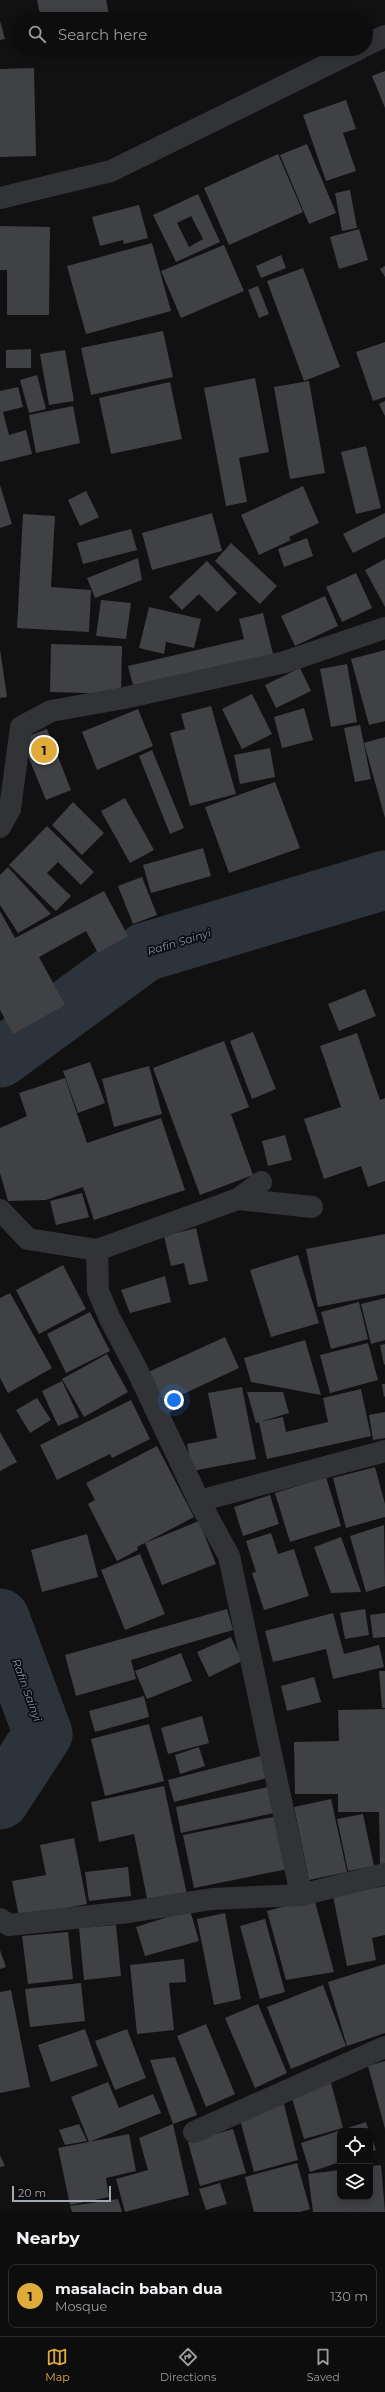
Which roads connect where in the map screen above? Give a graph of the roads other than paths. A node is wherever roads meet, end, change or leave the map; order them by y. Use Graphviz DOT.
graph roads {
  1 [pos="385,36"];
  2 [pos="373,42"];
  3 [pos="344,56"];
  4 [pos="0,198"];
  5 [pos="385,628"];
  6 [pos="0,827"];
  7 [pos="261,1182"];
  8 [pos="238,1199"];
  9 [pos="312,1207"];
  10 [pos="0,1210"];
  11 [pos="97,1250"];
  12 [pos="385,1450"];
  13 [pos="198,1501"];
  14 [pos="385,1874"];
  15 [pos="301,1895"];
  16 [pos="0,1919"];
  17 [pos="385,2047"];
  18 [pos="194,2132"];
  1 -- 2 [label="street"];
  3 -- 4 [label="street"];
  5 -- 6 [label="street"];
  7 -- 8 [label="street"];
  8 -- 9 [label="street"];
  8 -- 11 [label="street"];
  10 -- 11 [label="street"];
  11 -- 13 [label="street"];
  12 -- 13 [label="street"];
  13 -- 15 [label="street"];
  14 -- 15 [label="street"];
  15 -- 16 [label="street"];
  17 -- 18 [label="street"];
}
